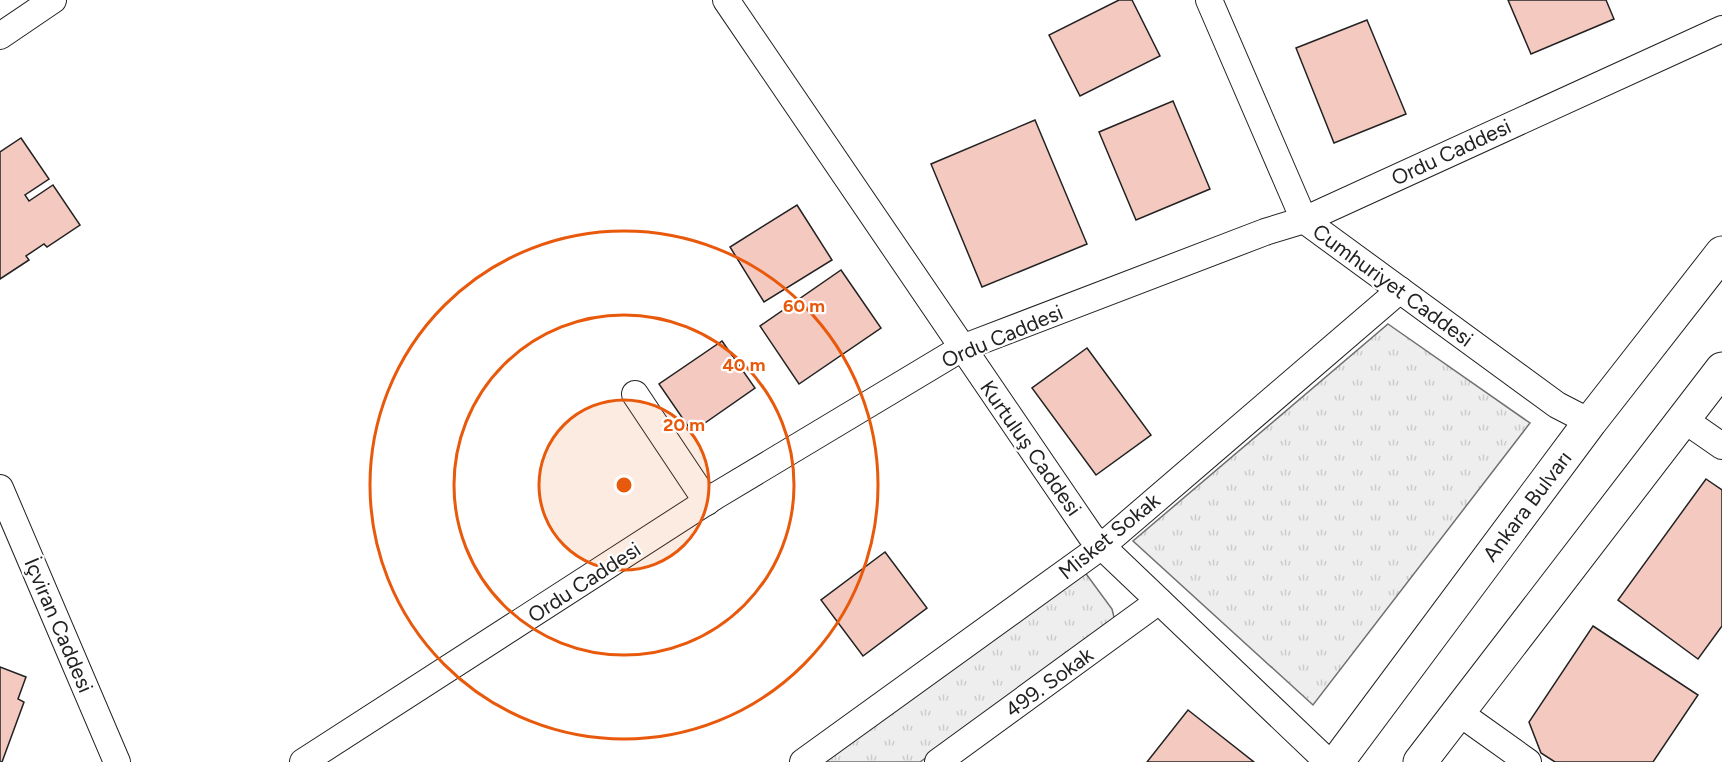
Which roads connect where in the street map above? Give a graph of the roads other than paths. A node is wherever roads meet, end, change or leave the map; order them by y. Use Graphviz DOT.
graph roads {
  1 [pos="53,0"];
  2 [pos="726,0"];
  3 [pos="1209,0"];
  4 [pos="1722,29"];
  5 [pos="0,36"];
  6 [pos="1304,220"];
  7 [pos="1722,253"];
  8 [pos="1400,290"];
  9 [pos="962,348"];
  10 [pos="1722,369"];
  11 [pos="635,394"];
  12 [pos="1683,419"];
  13 [pos="1590,422"];
  14 [pos="1722,446"];
  15 [pos="0,488"];
  16 [pos="707,502"];
  17 [pos="1102,546"];
  18 [pos="1159,601"];
  19 [pos="1458,712"];
  20 [pos="117,762"];
  21 [pos="303,762"];
  22 [pos="803,762"];
  23 [pos="938,762"];
  24 [pos="1328,762"];
  25 [pos="1337,762"];
  26 [pos="1420,762"];
  27 [pos="1528,762"];
  1 -- 5 [label="street"];
  2 -- 9 [label="street, Kurtuluş Caddesi"];
  3 -- 6 [label="street, Cumhuriyet Caddesi"];
  4 -- 6 [label="street, Ordu Caddesi"];
  6 -- 8 [label="street, Cumhuriyet Caddesi"];
  6 -- 9 [label="street, Ordu Caddesi"];
  7 -- 13 [label="main road, Ankara Bulvarı"];
  8 -- 13 [label="street, Cumhuriyet Caddesi"];
  8 -- 17 [label="street, Misket Sokak"];
  9 -- 16 [label="street, Ordu Caddesi"];
  9 -- 17 [label="street, Kurtuluş Caddesi"];
  10 -- 12 [label="main road"];
  11 -- 16 [label="street"];
  12 -- 14 [label="street"];
  12 -- 19 [label="main road"];
  13 -- 25 [label="main road, Ankara Bulvarı"];
  15 -- 20 [label="street, İçviran Caddesi"];
  16 -- 21 [label="street, Ordu Caddesi"];
  17 -- 18 [label="street, Kurtuluş Caddesi"];
  17 -- 22 [label="street, Misket Sokak"];
  18 -- 23 [label="street, 499. Sokak"];
  18 -- 24 [label="street, Kurtuluş Caddesi"];
  19 -- 26 [label="main road"];
  19 -- 27 [label="street"];
}
